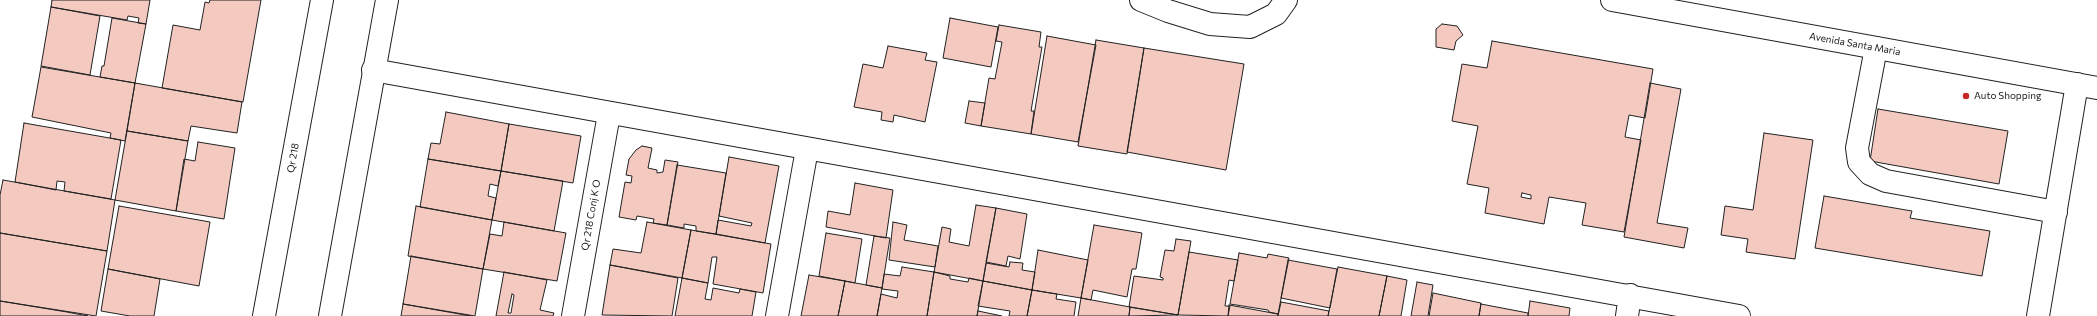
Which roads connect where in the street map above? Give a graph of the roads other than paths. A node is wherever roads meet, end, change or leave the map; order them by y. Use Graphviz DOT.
graph roads {
  1 [pos="322,0"];
  2 [pos="387,0"];
  3 [pos="1141,0"];
  4 [pos="1286,0"];
  5 [pos="1612,0"];
  6 [pos="1876,48"];
  7 [pos="373,70"];
  8 [pos="2087,86"];
  9 [pos="609,114"];
  10 [pos="807,149"];
  11 [pos="2056,212"];
  12 [pos="1628,306"];
  13 [pos="264,316"];
  14 [pos="330,316"];
  15 [pos="573,316"];
  16 [pos="777,316"];
  17 [pos="1739,316"];
  18 [pos="2038,316"];
  1 -- 13 [label="street, Qr 218"];
  2 -- 7 [label="street"];
  3 -- 4 [label="street"];
  5 -- 6 [label="street, Avenida Santa Maria"];
  6 -- 8 [label="street, Avenida Santa Maria"];
  6 -- 11 [label="street"];
  7 -- 9 [label="street"];
  7 -- 14 [label="street"];
  8 -- 11 [label="street"];
  9 -- 10 [label="street"];
  9 -- 15 [label="street, Qr 218 Conj K O"];
  10 -- 12 [label="street"];
  10 -- 16 [label="street"];
  11 -- 18 [label="street"];
  12 -- 17 [label="street"];
}
